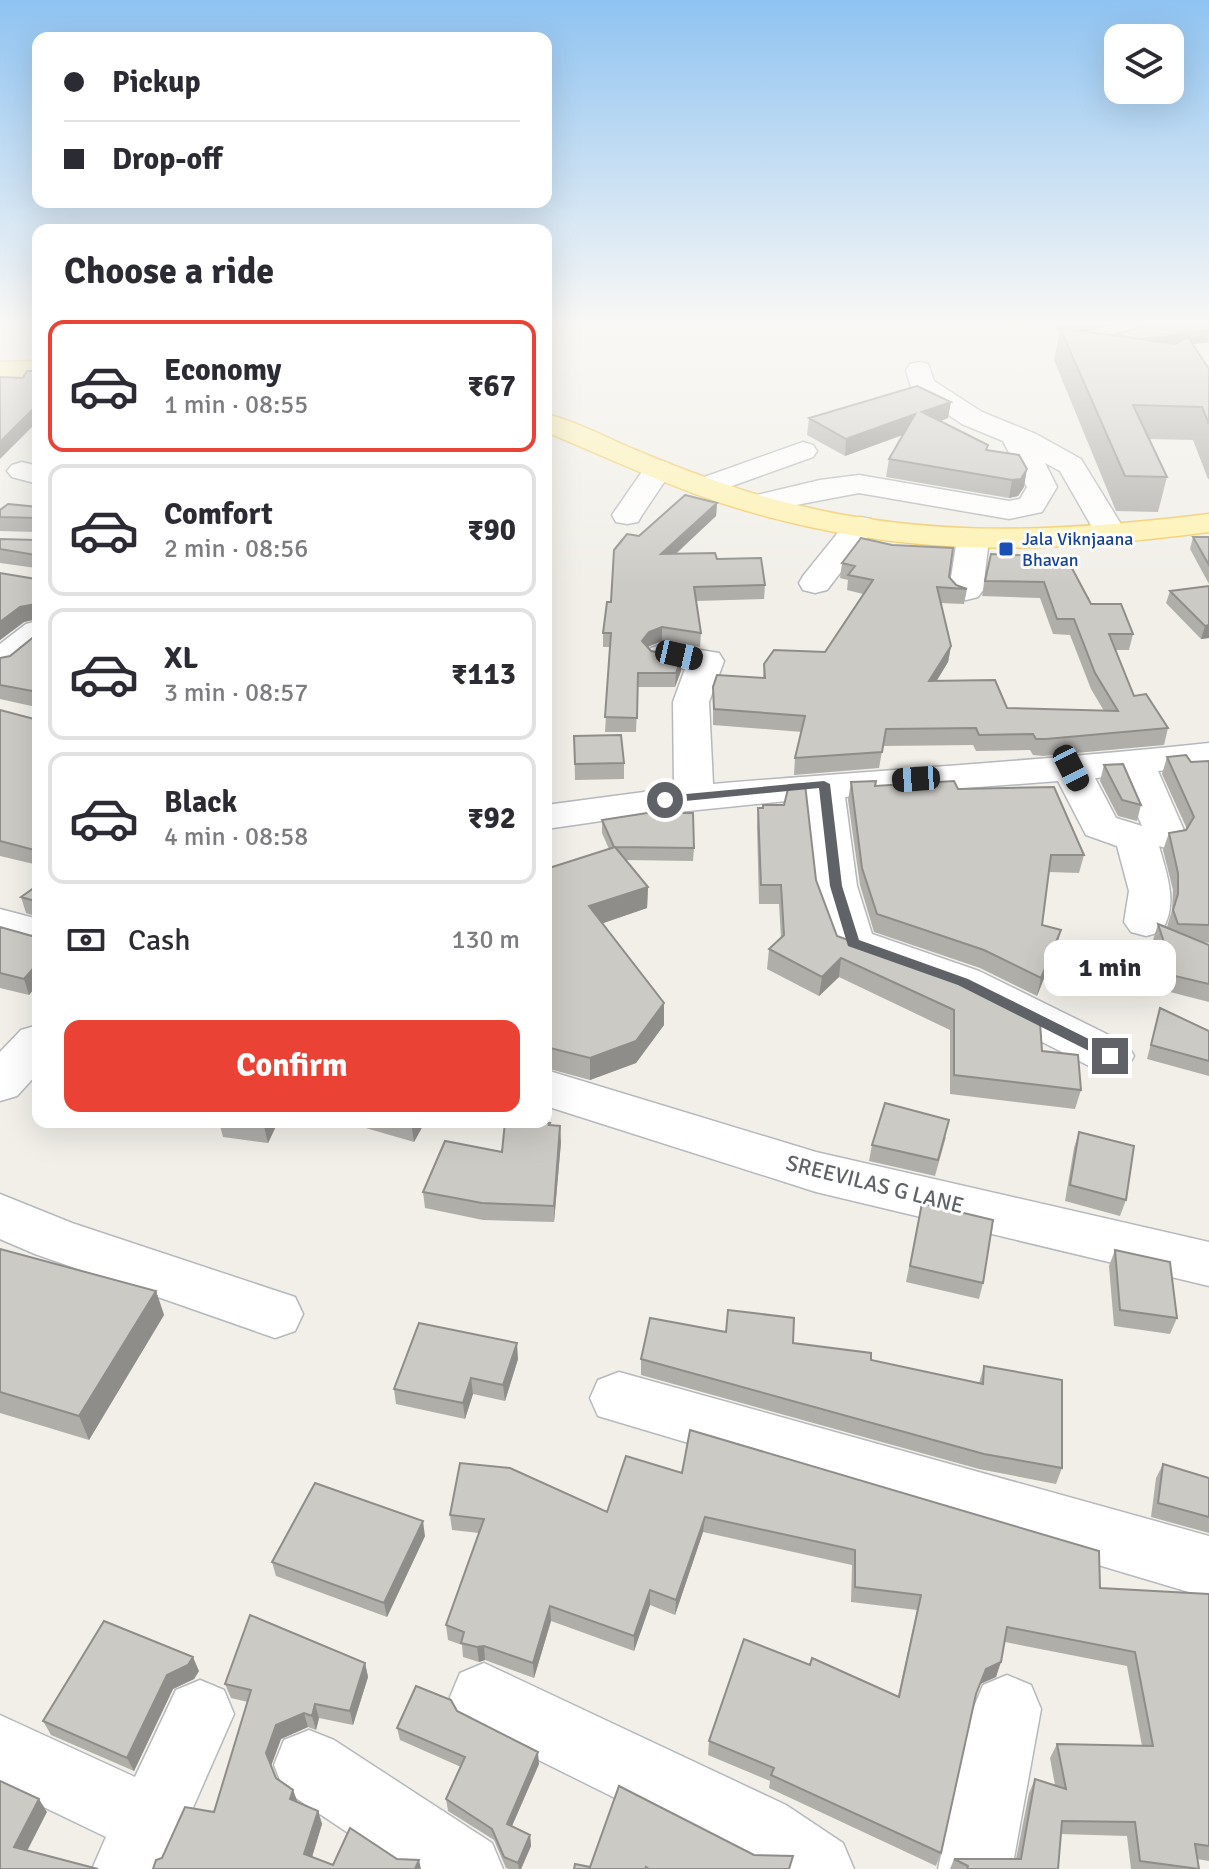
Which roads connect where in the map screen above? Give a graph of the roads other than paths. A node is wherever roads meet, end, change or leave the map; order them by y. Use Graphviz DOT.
graph roads {
  1 [pos="963,412"];
  2 [pos="552,425"];
  3 [pos="1014,435"];
  4 [pos="803,451"];
  5 [pos="658,469"];
  6 [pos="704,487"];
  7 [pos="759,503"];
  8 [pos="627,515"];
  9 [pos="1209,523"];
  10 [pos="860,526"];
  11 [pos="1111,534"];
  12 [pos="973,539"];
  13 [pos="815,583"];
  14 [pos="966,590"];
  15 [pos="32,636"];
  16 [pos="663,655"];
  17 [pos="0,661"];
  18 [pos="1209,754"];
  19 [pos="1135,763"];
  20 [pos="1071,768"];
  21 [pos="824,784"];
  22 [pos="694,796"];
  23 [pos="552,816"];
  24 [pos="1166,835"];
  25 [pos="1146,922"];
  26 [pos="0,923"];
  27 [pos="32,932"];
  28 [pos="32,1048"];
  29 [pos="1110,1056"];
  30 [pos="0,1083"];
  31 [pos="552,1090"];
  32 [pos="0,1215"];
  33 [pos="1209,1264"];
  34 [pos="275,1314"];
  35 [pos="619,1398"];
  36 [pos="1209,1567"];
  37 [pos="484,1697"];
  38 [pos="1007,1709"];
  39 [pos="200,1714"];
  40 [pos="0,1750"];
  41 [pos="309,1765"];
  42 [pos="139,1845"];
  43 [pos="466,1869"];
  44 [pos="817,1869"];
  45 [pos="975,1869"];
  1 -- 3 [label="street"];
  2 -- 5 [label="main road"];
  3 -- 7 [label="street"];
  3 -- 11 [label="street"];
  4 -- 6 [label="street"];
  5 -- 6 [label="main road"];
  5 -- 8 [label="street"];
  6 -- 7 [label="main road"];
  7 -- 10 [label="main road"];
  9 -- 11 [label="main road"];
  10 -- 12 [label="main road"];
  10 -- 13 [label="street"];
  11 -- 12 [label="main road"];
  12 -- 14 [label="street"];
  15 -- 17 [label="street"];
  16 -- 22 [label="street"];
  18 -- 19 [label="street"];
  19 -- 20 [label="street"];
  19 -- 24 [label="street"];
  20 -- 21 [label="street"];
  20 -- 25 [label="street"];
  21 -- 22 [label="street"];
  21 -- 29 [label="street"];
  22 -- 23 [label="street"];
  26 -- 27 [label="street"];
  28 -- 30 [label="street"];
  31 -- 33 [label="street, SREEVILAS G LANE"];
  32 -- 34 [label="street"];
  35 -- 36 [label="street"];
  37 -- 44 [label="street"];
  38 -- 45 [label="street"];
  39 -- 42 [label="street"];
  40 -- 42 [label="street"];
  41 -- 43 [label="street"];
}
